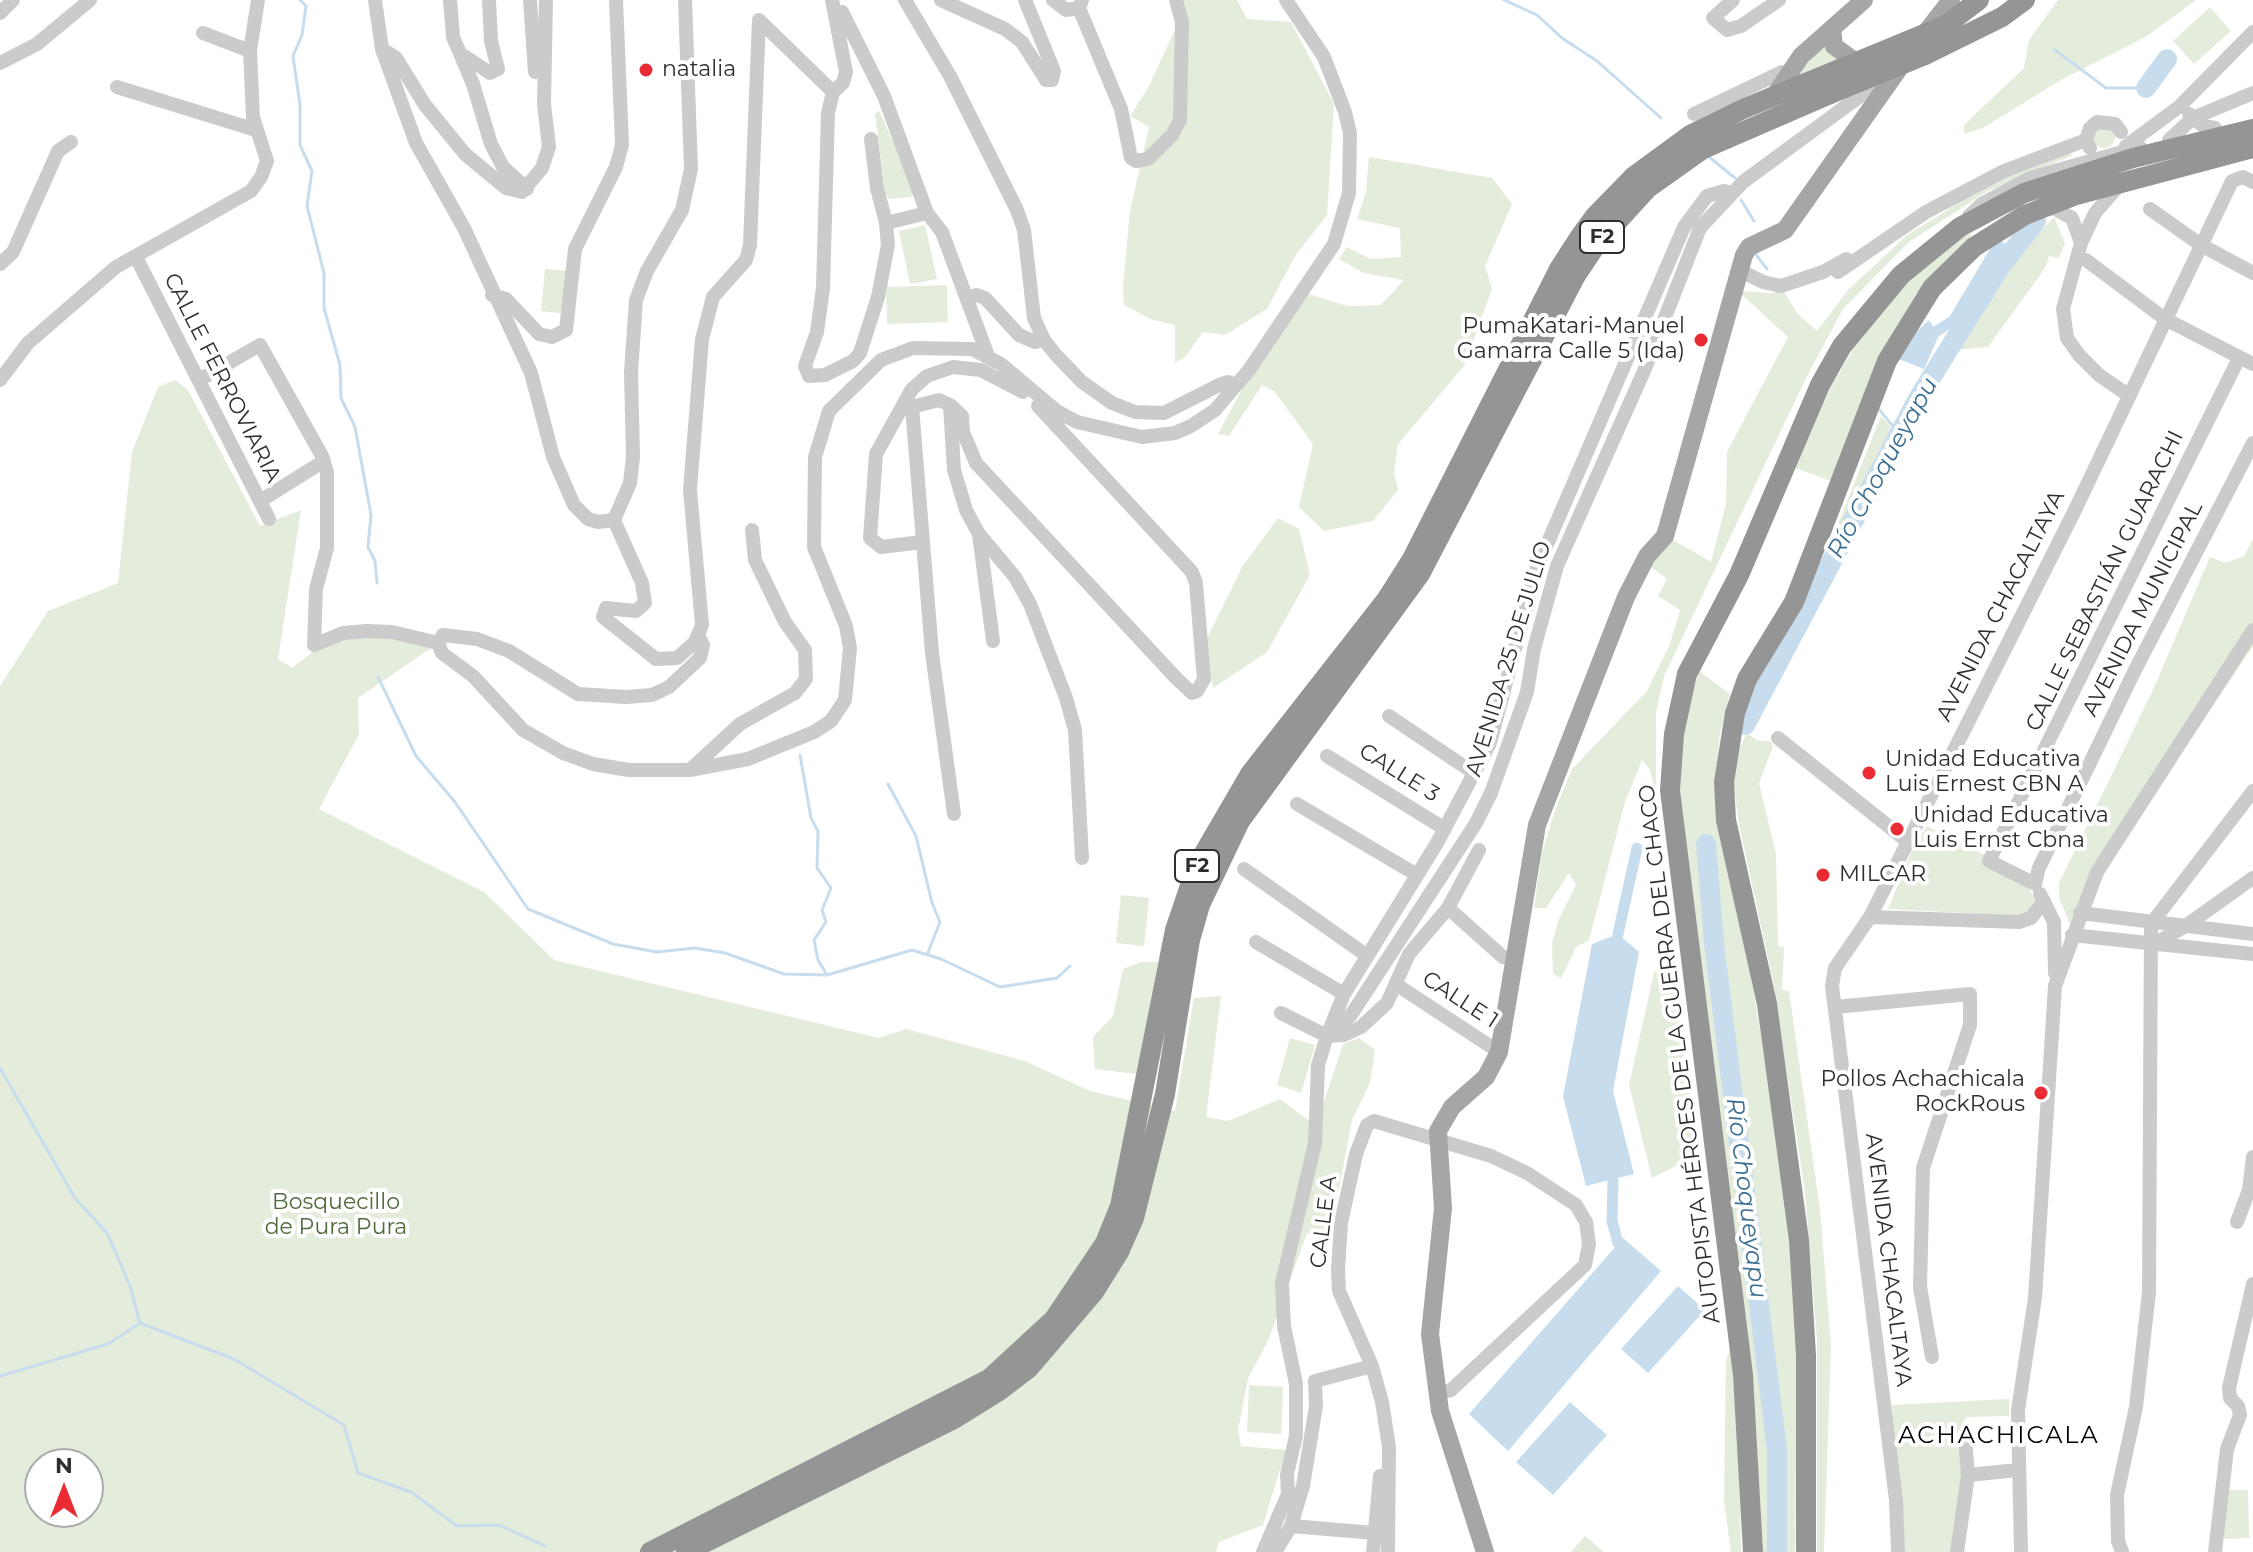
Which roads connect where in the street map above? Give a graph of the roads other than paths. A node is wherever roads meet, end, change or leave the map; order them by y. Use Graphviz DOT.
graph roads {
  1 [pos="13,0"];
  2 [pos="90,0"];
  3 [pos="258,0"];
  4 [pos="375,0"];
  5 [pos="450,0"];
  6 [pos="489,0"];
  7 [pos="530,0"];
  8 [pos="546,0"];
  9 [pos="616,0"];
  10 [pos="685,0"];
  11 [pos="835,0"];
  12 [pos="905,0"];
  13 [pos="941,0"];
  14 [pos="1025,0"];
  15 [pos="1053,0"];
  16 [pos="1176,0"];
  17 [pos="1286,0"];
  18 [pos="1733,0"];
  19 [pos="1779,0"];
  20 [pos="1864,0"];
  21 [pos="1951,0"];
  22 [pos="1979,0"];
  23 [pos="2025,0"];
  24 [pos="1080,4"];
  25 [pos="0,13"];
  26 [pos="1832,29"];
  27 [pos="2253,32"];
  28 [pos="203,33"];
  29 [pos="382,49"];
  30 [pos="250,51"];
  31 [pos="461,54"];
  32 [pos="1864,59"];
  33 [pos="0,63"];
  34 [pos="1790,74"];
  35 [pos="1894,75"];
  36 [pos="117,87"];
  37 [pos="833,92"];
  38 [pos="2253,93"];
  39 [pos="1775,95"];
  40 [pos="2180,106"];
  41 [pos="1694,114"];
  42 [pos="2193,118"];
  43 [pos="2253,119"];
  44 [pos="2215,128"];
  45 [pos="2253,129"];
  46 [pos="256,130"];
  47 [pos="2151,130"];
  48 [pos="2121,132"];
  49 [pos="549,134"];
  50 [pos="871,139"];
  51 [pos="2086,140"];
  52 [pos="2169,140"];
  53 [pos="71,142"];
  54 [pos="2253,148"];
  55 [pos="2116,152"];
  56 [pos="2100,156"];
  57 [pos="2122,182"];
  58 [pos="2253,182"];
  59 [pos="527,189"];
  60 [pos="1731,193"];
  61 [pos="2048,205"];
  62 [pos="2150,209"];
  63 [pos="927,213"];
  64 [pos="886,223"];
  65 [pos="1888,236"];
  66 [pos="1948,236"];
  67 [pos="2081,243"];
  68 [pos="2201,245"];
  69 [pos="136,257"];
  70 [pos="2086,260"];
  71 [pos="0,264"];
  72 [pos="1739,270"];
  73 [pos="1838,272"];
  74 [pos="2253,273"];
  75 [pos="492,295"];
  76 [pos="968,297"];
  77 [pos="2165,319"];
  78 [pos="1044,340"];
  79 [pos="860,353"];
  80 [pos="988,356"];
  81 [pos="2246,361"];
  82 [pos="877,363"];
  83 [pos="0,380"];
  84 [pos="199,380"];
  85 [pos="1236,385"];
  86 [pos="2128,395"];
  87 [pos="950,405"];
  88 [pos="907,407"];
  89 [pos="2253,443"];
  90 [pos="324,461"];
  91 [pos="260,501"];
  92 [pos="269,519"];
  93 [pos="614,520"];
  94 [pos="752,530"];
  95 [pos="979,534"];
  96 [pos="922,542"];
  97 [pos="2253,630"];
  98 [pos="699,637"];
  99 [pos="993,641"];
  100 [pos="438,643"];
  101 [pos="1389,716"];
  102 [pos="1778,738"];
  103 [pos="1327,756"];
  104 [pos="690,770"];
  105 [pos="1474,773"];
  106 [pos="2253,791"];
  107 [pos="1297,804"];
  108 [pos="954,814"];
  109 [pos="1445,829"];
  110 [pos="1907,841"];
  111 [pos="1479,850"];
  112 [pos="1082,858"];
  113 [pos="1244,869"];
  114 [pos="1417,875"];
  115 [pos="2253,878"];
  116 [pos="2035,884"];
  117 [pos="2044,901"];
  118 [pos="1448,908"];
  119 [pos="2080,913"];
  120 [pos="1870,917"];
  121 [pos="2151,924"];
  122 [pos="2184,927"];
  123 [pos="2253,934"];
  124 [pos="2072,935"];
  125 [pos="1256,942"];
  126 [pos="2151,945"];
  127 [pos="2253,954"];
  128 [pos="1366,955"];
  129 [pos="1513,958"];
  130 [pos="1397,985"];
  131 [pos="2055,986"];
  132 [pos="1344,994"];
  133 [pos="1835,1007"];
  134 [pos="1281,1013"];
  135 [pos="1327,1036"];
  136 [pos="1499,1052"];
  137 [pos="1438,1143"];
  138 [pos="2253,1157"];
  139 [pos="2237,1222"];
  140 [pos="2253,1284"];
  141 [pos="1932,1357"];
  142 [pos="1372,1366"];
  143 [pos="1437,1394"];
  144 [pos="1965,1438"];
  145 [pos="1387,1441"];
  146 [pos="2018,1470"];
  147 [pos="1968,1475"];
  148 [pos="1291,1526"];
  149 [pos="1375,1533"];
  150 [pos="650,1552"];
  151 [pos="686,1552"];
  152 [pos="1263,1552"];
  153 [pos="1275,1552"];
  154 [pos="1373,1552"];
  155 [pos="1388,1552"];
  156 [pos="1485,1552"];
  157 [pos="1753,1552"];
  158 [pos="1806,1552"];
  159 [pos="1898,1552"];
  160 [pos="1957,1552"];
  161 [pos="2021,1552"];
  162 [pos="2122,1552"];
  163 [pos="2215,1552"];
  1 -- 25 [label="street"];
  2 -- 33 [label="street"];
  3 -- 30 [label="street"];
  4 -- 29 [label="street"];
  5 -- 31 [label="street"];
  6 -- 31 [label="street"];
  7 -- 49 [label="street"];
  8 -- 49 [label="street"];
  9 -- 75 [label="street"];
  10 -- 93 [label="street"];
  11 -- 37 [label="street"];
  11 -- 63 [label="street"];
  12 -- 78 [label="street"];
  13 -- 14 [label="street"];
  15 -- 24 [label="street"];
  16 -- 24 [label="street"];
  17 -- 85 [label="street"];
  18 -- 19 [label="street"];
  20 -- 26 [label="main road"];
  21 -- 35 [label="main road"];
  22 -- 32 [label="highway, F2, bridge"];
  23 -- 151 [label="highway, F2, bridge"];
  26 -- 32 [label="main road"];
  26 -- 34 [label="main road"];
  27 -- 40 [label="street"];
  28 -- 30 [label="street"];
  29 -- 59 [label="street"];
  29 -- 75 [label="street"];
  30 -- 46 [label="street"];
  31 -- 59 [label="street"];
  32 -- 39 [label="highway, F2"];
  34 -- 39 [label="main road"];
  34 -- 41 [label="street"];
  35 -- 60 [label="street, AVENIDA 25 DE JULIO"];
  35 -- 72 [label="main road"];
  36 -- 46 [label="street"];
  37 -- 79 [label="street"];
  37 -- 98 [label="street"];
  38 -- 42 [label="street"];
  39 -- 150 [label="highway, F2"];
  40 -- 42 [label="street"];
  40 -- 47 [label="street"];
  42 -- 44 [label="street"];
  42 -- 52 [label="street"];
  43 -- 44 [label="street"];
  44 -- 52 [label="street"];
  45 -- 66 [label="highway, AUTOPISTA HÉROES DE LA GUERRA DEL CHACO"];
  46 -- 69 [label="street"];
  47 -- 48 [label="street"];
  47 -- 55 [label="street"];
  48 -- 51 [label="street"];
  48 -- 55 [label="street"];
  49 -- 59 [label="street"];
  50 -- 64 [label="street"];
  51 -- 56 [label="street"];
  51 -- 65 [label="street"];
  52 -- 55 [label="street"];
  53 -- 71 [label="street"];
  54 -- 57 [label="highway"];
  55 -- 56 [label="street"];
  56 -- 66 [label="street"];
  57 -- 61 [label="highway"];
  57 -- 67 [label="street"];
  58 -- 68 [label="street, AVENIDA CHACALTAYA"];
  60 -- 105 [label="street, AVENIDA 25 DE JULIO"];
  60 -- 135 [label="street, AVENIDA 25 DE JULIO"];
  61 -- 67 [label="street"];
  61 -- 158 [label="highway"];
  62 -- 68 [label="street"];
  63 -- 64 [label="street"];
  63 -- 76 [label="street"];
  64 -- 79 [label="street"];
  65 -- 72 [label="street"];
  65 -- 73 [label="street"];
  66 -- 157 [label="highway, AUTOPISTA HÉROES DE LA GUERRA DEL CHACO"];
  67 -- 86 [label="street"];
  68 -- 74 [label="street"];
  68 -- 77 [label="street, AVENIDA CHACALTAYA"];
  69 -- 83 [label="street"];
  69 -- 84 [label="street, CALLE FERROVIARIA"];
  70 -- 77 [label="street"];
  72 -- 129 [label="main road"];
  75 -- 93 [label="street"];
  76 -- 78 [label="street"];
  76 -- 80 [label="street"];
  77 -- 81 [label="street"];
  77 -- 86 [label="street, AVENIDA CHACALTAYA"];
  78 -- 85 [label="street"];
  79 -- 82 [label="street"];
  80 -- 82 [label="street"];
  80 -- 85 [label="street"];
  81 -- 116 [label="street, CALLE SEBASTIÁN GUARACHI"];
  82 -- 104 [label="street"];
  84 -- 90 [label="street"];
  84 -- 91 [label="street, CALLE FERROVIARIA"];
  86 -- 110 [label="street, AVENIDA CHACALTAYA"];
  87 -- 88 [label="street"];
  87 -- 88 [label="street"];
  87 -- 95 [label="street"];
  88 -- 96 [label="street"];
  88 -- 96 [label="street"];
  89 -- 116 [label="street, AVENIDA MUNICIPAL"];
  90 -- 91 [label="street"];
  90 -- 100 [label="street"];
  91 -- 92 [label="street, CALLE FERROVIARIA"];
  93 -- 98 [label="street"];
  94 -- 104 [label="street"];
  95 -- 99 [label="street"];
  95 -- 112 [label="street"];
  96 -- 108 [label="street"];
  97 -- 119 [label="street"];
  98 -- 100 [label="street"];
  100 -- 104 [label="street"];
  101 -- 105 [label="street"];
  102 -- 110 [label="street"];
  103 -- 109 [label="street, CALLE 3"];
  105 -- 109 [label="street, AVENIDA 25 DE JULIO"];
  106 -- 121 [label="street"];
  107 -- 114 [label="street"];
  109 -- 114 [label="street, AVENIDA 25 DE JULIO"];
  110 -- 120 [label="street, AVENIDA CHACALTAYA"];
  111 -- 118 [label="street"];
  113 -- 128 [label="street"];
  114 -- 128 [label="street, AVENIDA 25 DE JULIO"];
  115 -- 122 [label="street"];
  116 -- 117 [label="street"];
  117 -- 120 [label="street"];
  117 -- 131 [label="street"];
  118 -- 129 [label="street"];
  118 -- 130 [label="street"];
  119 -- 121 [label="street"];
  119 -- 124 [label="street"];
  120 -- 133 [label="street, AVENIDA CHACALTAYA"];
  121 -- 122 [label="street"];
  121 -- 126 [label="street"];
  122 -- 123 [label="street"];
  122 -- 126 [label="street"];
  124 -- 126 [label="street"];
  124 -- 131 [label="street"];
  125 -- 132 [label="street"];
  126 -- 127 [label="street"];
  126 -- 162 [label="street"];
  128 -- 132 [label="street, AVENIDA 25 DE JULIO"];
  129 -- 136 [label="main road"];
  130 -- 135 [label="street"];
  130 -- 136 [label="street, CALLE 1"];
  131 -- 146 [label="street"];
  132 -- 135 [label="street, AVENIDA 25 DE JULIO"];
  133 -- 141 [label="street"];
  133 -- 159 [label="street, AVENIDA CHACALTAYA"];
  134 -- 135 [label="street"];
  135 -- 152 [label="street"];
  136 -- 137 [label="main road"];
  137 -- 142 [label="street, CALLE A"];
  137 -- 143 [label="main road"];
  137 -- 143 [label="street"];
  138 -- 139 [label="street"];
  140 -- 163 [label="street"];
  142 -- 145 [label="street, CALLE A"];
  142 -- 148 [label="street"];
  143 -- 156 [label="main road"];
  144 -- 147 [label="street"];
  145 -- 149 [label="street"];
  145 -- 155 [label="street"];
  146 -- 147 [label="street"];
  146 -- 161 [label="street"];
  147 -- 160 [label="street"];
  148 -- 149 [label="street"];
  148 -- 153 [label="street"];
  149 -- 154 [label="street"];
}
